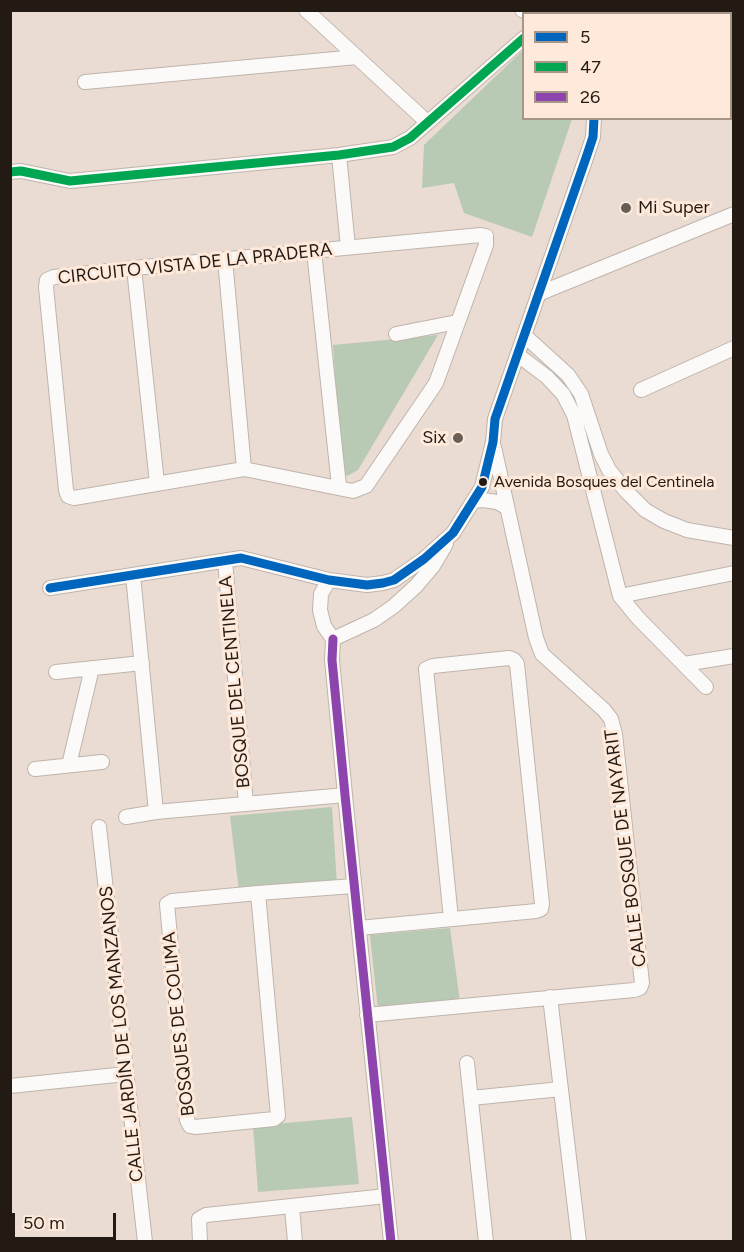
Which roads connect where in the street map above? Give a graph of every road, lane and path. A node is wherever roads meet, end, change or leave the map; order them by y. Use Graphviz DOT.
graph roads {
  1 [pos="306,10"];
  2 [pos="522,40"];
  3 [pos="357,57"];
  4 [pos="85,82"];
  5 [pos="594,120"];
  6 [pos="427,122"];
  7 [pos="339,155"];
  8 [pos="10,172"];
  9 [pos="734,214"];
  10 [pos="348,247"];
  11 [pos="314,251"];
  12 [pos="225,259"];
  13 [pos="134,268"];
  14 [pos="538,294"];
  15 [pos="457,322"];
  16 [pos="396,334"];
  17 [pos="525,336"];
  18 [pos="734,348"];
  19 [pos="518,355"];
  20 [pos="641,390"];
  21 [pos="493,442"];
  22 [pos="244,469"];
  23 [pos="609,470"];
  24 [pos="590,475"];
  25 [pos="157,483"];
  26 [pos="339,486"];
  27 [pos="473,501"];
  28 [pos="506,507"];
  29 [pos="453,533"];
  30 [pos="734,538"];
  31 [pos="225,561"];
  32 [pos="734,573"];
  33 [pos="133,575"];
  34 [pos="329,580"];
  35 [pos="382,584"];
  36 [pos="50,588"];
  37 [pos="620,596"];
  38 [pos="394,606"];
  39 [pos="333,639"];
  40 [pos="734,656"];
  41 [pos="142,663"];
  42 [pos="684,664"];
  43 [pos="92,668"];
  44 [pos="56,672"];
  45 [pos="706,687"];
  46 [pos="102,762"];
  47 [pos="69,765"];
  48 [pos="35,769"];
  49 [pos="345,795"];
  50 [pos="246,804"];
  51 [pos="156,812"];
  52 [pos="126,817"];
  53 [pos="99,827"];
  54 [pos="354,886"];
  55 [pos="258,893"];
  56 [pos="451,919"];
  57 [pos="359,928"];
  58 [pos="550,997"];
  59 [pos="368,1015"];
  60 [pos="467,1063"];
  61 [pos="126,1074"];
  62 [pos="10,1086"];
  63 [pos="561,1089"];
  64 [pos="471,1098"];
  65 [pos="386,1196"];
  66 [pos="292,1207"];
  67 [pos="145,1242"];
  68 [pos="200,1242"];
  69 [pos="295,1242"];
  70 [pos="391,1242"];
  71 [pos="486,1242"];
  72 [pos="579,1242"];
  1 -- 3 [label="street"];
  2 -- 6 [label="street"];
  3 -- 4 [label="street"];
  3 -- 6 [label="street"];
  5 -- 14 [label="street"];
  6 -- 7 [label="street"];
  7 -- 8 [label="street"];
  7 -- 10 [label="street, CIRCUITO VISTA DE LA PRADERA"];
  9 -- 14 [label="street"];
  10 -- 11 [label="street, CIRCUITO VISTA DE LA PRADERA"];
  10 -- 15 [label="street, CIRCUITO VISTA DE LA PRADERA"];
  11 -- 12 [label="street, CIRCUITO VISTA DE LA PRADERA"];
  11 -- 26 [label="street"];
  12 -- 13 [label="street, CIRCUITO VISTA DE LA PRADERA"];
  12 -- 22 [label="street"];
  13 -- 25 [label="street"];
  13 -- 25 [label="street, CIRCUITO VISTA DE LA PRADERA"];
  14 -- 17 [label="street"];
  15 -- 16 [label="street"];
  15 -- 26 [label="street, CIRCUITO VISTA DE LA PRADERA"];
  17 -- 19 [label="street"];
  17 -- 23 [label="street"];
  18 -- 20 [label="street"];
  19 -- 21 [label="street"];
  19 -- 24 [label="street"];
  21 -- 27 [label="street"];
  21 -- 28 [label="street, CALLE BOSQUE DE NAYARIT"];
  22 -- 25 [label="street, CIRCUITO VISTA DE LA PRADERA"];
  22 -- 26 [label="street, CIRCUITO VISTA DE LA PRADERA"];
  23 -- 24 [label="street"];
  23 -- 30 [label="street"];
  24 -- 37 [label="street"];
  27 -- 28 [label="street"];
  27 -- 29 [label="street"];
  28 -- 58 [label="street, CALLE BOSQUE DE NAYARIT"];
  29 -- 35 [label="street"];
  29 -- 38 [label="street"];
  31 -- 33 [label="street"];
  31 -- 34 [label="street"];
  31 -- 50 [label="street, BOSQUE DEL CENTINELA"];
  32 -- 37 [label="street"];
  33 -- 36 [label="street"];
  33 -- 41 [label="street"];
  34 -- 35 [label="street"];
  34 -- 39 [label="street"];
  35 -- 38 [label="street"];
  37 -- 42 [label="street"];
  38 -- 39 [label="street"];
  39 -- 49 [label="street"];
  40 -- 42 [label="street"];
  41 -- 43 [label="street"];
  41 -- 51 [label="street"];
  42 -- 45 [label="street"];
  43 -- 44 [label="street"];
  43 -- 47 [label="street"];
  46 -- 47 [label="street"];
  47 -- 48 [label="street"];
  49 -- 50 [label="street"];
  49 -- 54 [label="street"];
  50 -- 51 [label="street"];
  51 -- 52 [label="street"];
  53 -- 61 [label="street, CALLE JARDÍN DE LOS MANZANOS"];
  54 -- 55 [label="street"];
  54 -- 57 [label="street"];
  55 -- 55 [label="street, BOSQUES DE COLIMA"];
  56 -- 56 [label="street"];
  56 -- 57 [label="street"];
  57 -- 59 [label="street"];
  58 -- 59 [label="street"];
  58 -- 63 [label="street"];
  59 -- 65 [label="street"];
  60 -- 64 [label="street"];
  61 -- 62 [label="street"];
  61 -- 67 [label="street, CALLE JARDÍN DE LOS MANZANOS"];
  63 -- 64 [label="street"];
  63 -- 72 [label="street"];
  64 -- 71 [label="street"];
  65 -- 66 [label="street"];
  65 -- 70 [label="street"];
  66 -- 68 [label="street"];
  66 -- 69 [label="street"];
}
